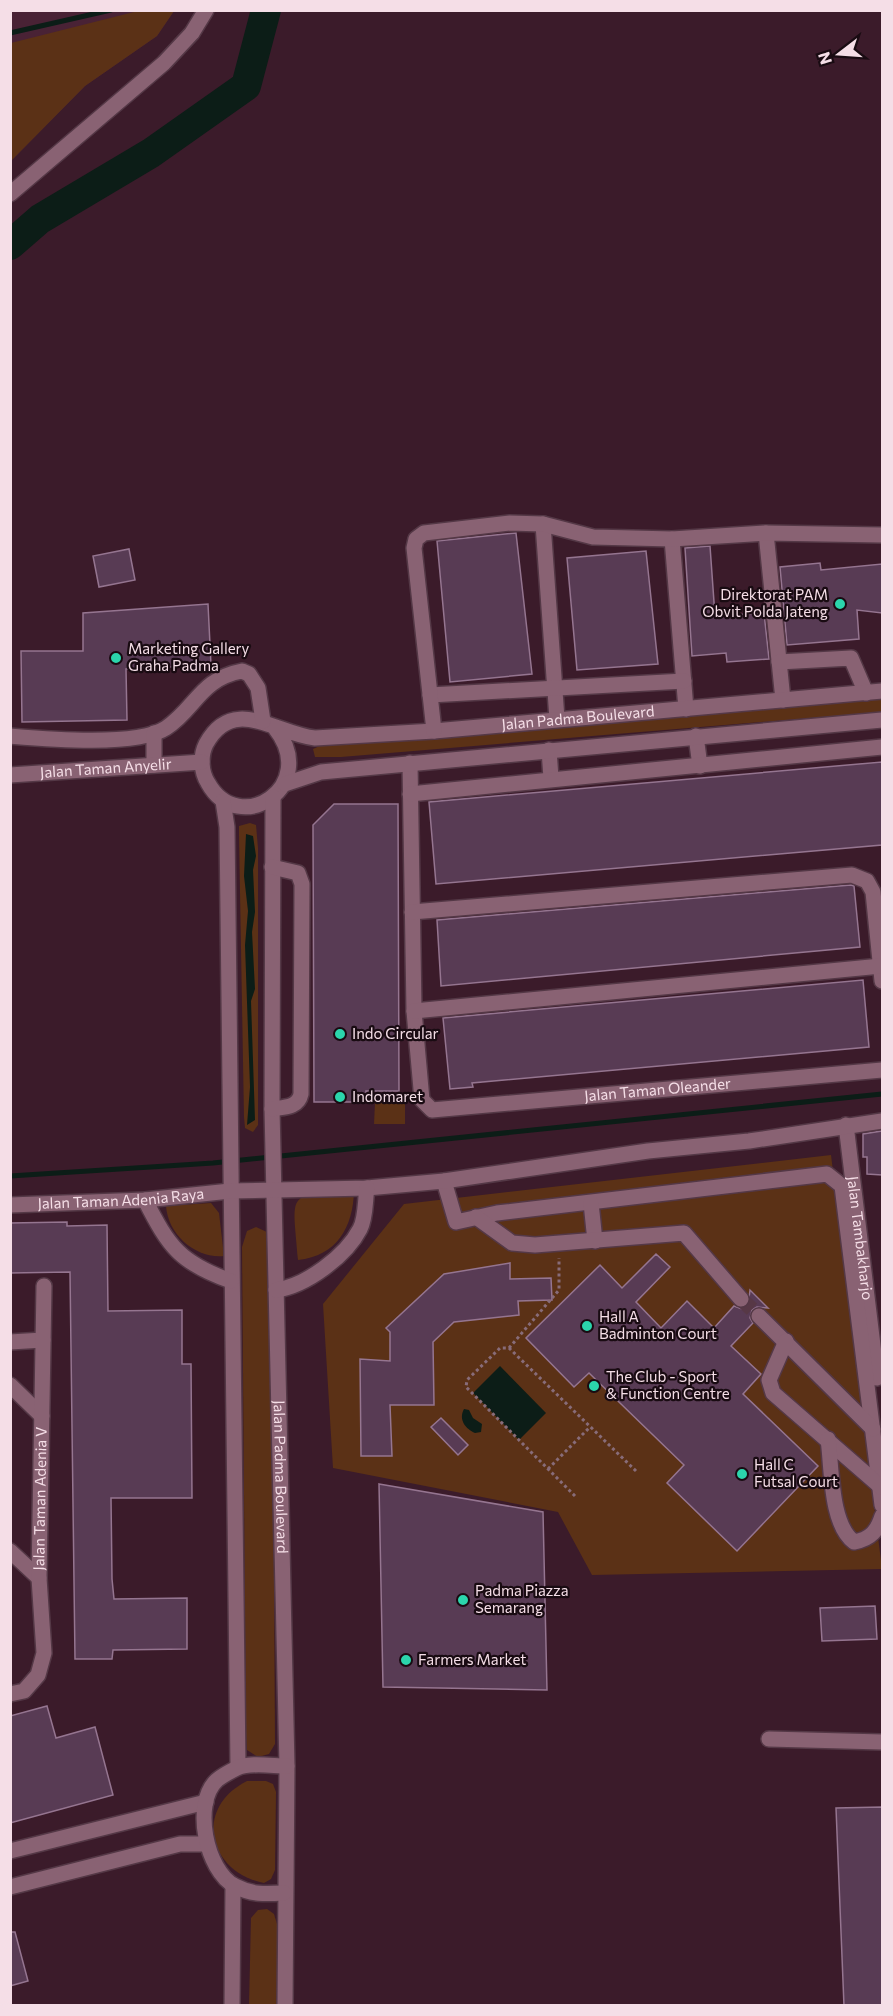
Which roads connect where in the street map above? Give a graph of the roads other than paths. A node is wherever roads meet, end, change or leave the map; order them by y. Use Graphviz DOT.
graph roads {
  1 [pos="206,10"];
  2 [pos="10,194"];
  3 [pos="543,524"];
  4 [pos="766,533"];
  5 [pos="882,535"];
  6 [pos="672,539"];
  7 [pos="779,662"];
  8 [pos="684,681"];
  9 [pos="555,689"];
  10 [pos="882,691"];
  11 [pos="866,693"];
  12 [pos="430,695"];
  13 [pos="783,700"];
  14 [pos="686,709"];
  15 [pos="557,719"];
  16 [pos="882,720"];
  17 [pos="269,725"];
  18 [pos="882,726"];
  19 [pos="434,731"];
  20 [pos="154,733"];
  21 [pos="10,736"];
  22 [pos="696,736"];
  23 [pos="882,747"];
  24 [pos="549,750"];
  25 [pos="202,762"];
  26 [pos="410,763"];
  27 [pos="154,765"];
  28 [pos="700,766"];
  29 [pos="10,775"];
  30 [pos="551,778"];
  31 [pos="285,784"];
  32 [pos="410,794"];
  33 [pos="273,797"];
  34 [pos="224,801"];
  35 [pos="272,867"];
  36 [pos="412,912"];
  37 [pos="882,974"];
  38 [pos="414,1011"];
  39 [pos="882,1070"];
  40 [pos="272,1112"];
  41 [pos="882,1121"];
  42 [pos="846,1125"];
  43 [pos="444,1181"];
  44 [pos="367,1188"];
  45 [pos="274,1189"];
  46 [pos="230,1190"];
  47 [pos="145,1200"];
  48 [pos="591,1203"];
  49 [pos="10,1205"];
  50 [pos="476,1217"];
  51 [pos="595,1241"];
  52 [pos="231,1281"];
  53 [pos="44,1286"];
  54 [pos="276,1290"];
  55 [pos="741,1299"];
  56 [pos="759,1316"];
  57 [pos="43,1340"];
  58 [pos="786,1341"];
  59 [pos="10,1342"];
  60 [pos="878,1346"];
  61 [pos="10,1385"];
  62 [pos="42,1416"];
  63 [pos="878,1426"];
  64 [pos="828,1439"];
  65 [pos="881,1487"];
  66 [pos="882,1504"];
  67 [pos="882,1516"];
  68 [pos="10,1551"];
  69 [pos="39,1578"];
  70 [pos="10,1695"];
  71 [pos="769,1739"];
  72 [pos="882,1742"];
  73 [pos="287,1766"];
  74 [pos="238,1767"];
  75 [pos="206,1802"];
  76 [pos="206,1844"];
  77 [pos="10,1851"];
  78 [pos="233,1885"];
  79 [pos="10,1887"];
  80 [pos="284,1893"];
  81 [pos="232,2006"];
  82 [pos="285,2006"];
  1 -- 2 [label="street"];
  3 -- 6 [label="street"];
  3 -- 9 [label="street"];
  3 -- 12 [label="street"];
  4 -- 5 [label="street"];
  4 -- 6 [label="street"];
  4 -- 7 [label="street"];
  6 -- 8 [label="street"];
  7 -- 11 [label="street"];
  7 -- 13 [label="street"];
  8 -- 9 [label="street"];
  8 -- 14 [label="street"];
  9 -- 12 [label="street"];
  9 -- 15 [label="street"];
  10 -- 11 [label="street, Jalan Padma Boulevard"];
  11 -- 13 [label="street, Jalan Padma Boulevard"];
  12 -- 19 [label="street"];
  13 -- 14 [label="street, Jalan Padma Boulevard"];
  14 -- 15 [label="street, Jalan Padma Boulevard"];
  15 -- 19 [label="street, Jalan Padma Boulevard"];
  16 -- 18 [label="street"];
  16 -- 22 [label="street, Jalan Padma Boulevard"];
  17 -- 19 [label="street, Jalan Padma Boulevard"];
  17 -- 20 [label="street"];
  17 -- 25 [label="street"];
  17 -- 31 [label="street"];
  20 -- 21 [label="street"];
  20 -- 27 [label="street"];
  22 -- 24 [label="street, Jalan Padma Boulevard"];
  22 -- 28 [label="street"];
  23 -- 28 [label="street"];
  24 -- 26 [label="street, Jalan Padma Boulevard"];
  24 -- 30 [label="street"];
  25 -- 27 [label="street, Jalan Taman Anyelir"];
  25 -- 34 [label="street"];
  26 -- 31 [label="street, Jalan Padma Boulevard"];
  26 -- 32 [label="street"];
  27 -- 29 [label="street, Jalan Taman Anyelir"];
  28 -- 30 [label="street"];
  30 -- 32 [label="street"];
  31 -- 33 [label="street"];
  32 -- 36 [label="street"];
  33 -- 34 [label="street"];
  33 -- 35 [label="street"];
  34 -- 46 [label="street"];
  35 -- 40 [label="street"];
  35 -- 40 [label="street"];
  36 -- 37 [label="street"];
  36 -- 38 [label="street"];
  37 -- 38 [label="street"];
  38 -- 39 [label="street, Jalan Taman Oleander"];
  40 -- 45 [label="street, Jalan Padma Boulevard"];
  41 -- 42 [label="street, Jalan Taman Adenia Raya"];
  42 -- 43 [label="street, Jalan Taman Adenia Raya"];
  42 -- 60 [label="street, Jalan Tambakharjo"];
  43 -- 44 [label="street, Jalan Taman Adenia Raya"];
  43 -- 50 [label="street"];
  44 -- 45 [label="street, Jalan Taman Adenia Raya"];
  44 -- 54 [label="street"];
  45 -- 46 [label="street, Jalan Taman Adenia Raya"];
  45 -- 54 [label="street, Jalan Padma Boulevard"];
  46 -- 47 [label="street, Jalan Taman Adenia Raya"];
  46 -- 52 [label="street"];
  47 -- 49 [label="street, Jalan Taman Adenia Raya"];
  47 -- 52 [label="street"];
  48 -- 50 [label="street"];
  48 -- 51 [label="street"];
  48 -- 63 [label="street"];
  50 -- 51 [label="street"];
  51 -- 55 [label="street"];
  52 -- 74 [label="street"];
  53 -- 57 [label="street, Jalan Taman Adenia V"];
  54 -- 73 [label="street, Jalan Padma Boulevard"];
  56 -- 58 [label="street"];
  57 -- 59 [label="street"];
  57 -- 62 [label="street, Jalan Taman Adenia V"];
  58 -- 63 [label="street"];
  58 -- 64 [label="street"];
  60 -- 63 [label="street, Jalan Tambakharjo"];
  61 -- 62 [label="street"];
  62 -- 69 [label="street, Jalan Taman Adenia V"];
  63 -- 65 [label="street"];
  64 -- 65 [label="street"];
  64 -- 67 [label="street"];
  65 -- 66 [label="street"];
  68 -- 69 [label="street"];
  69 -- 70 [label="street, Jalan Taman Adenia V"];
  71 -- 72 [label="street"];
  73 -- 74 [label="street"];
  73 -- 80 [label="street, Jalan Padma Boulevard"];
  74 -- 75 [label="street"];
  75 -- 76 [label="street"];
  75 -- 77 [label="street"];
  76 -- 78 [label="street"];
  76 -- 79 [label="street"];
  78 -- 80 [label="street"];
  78 -- 81 [label="street"];
  80 -- 82 [label="street"];
}
